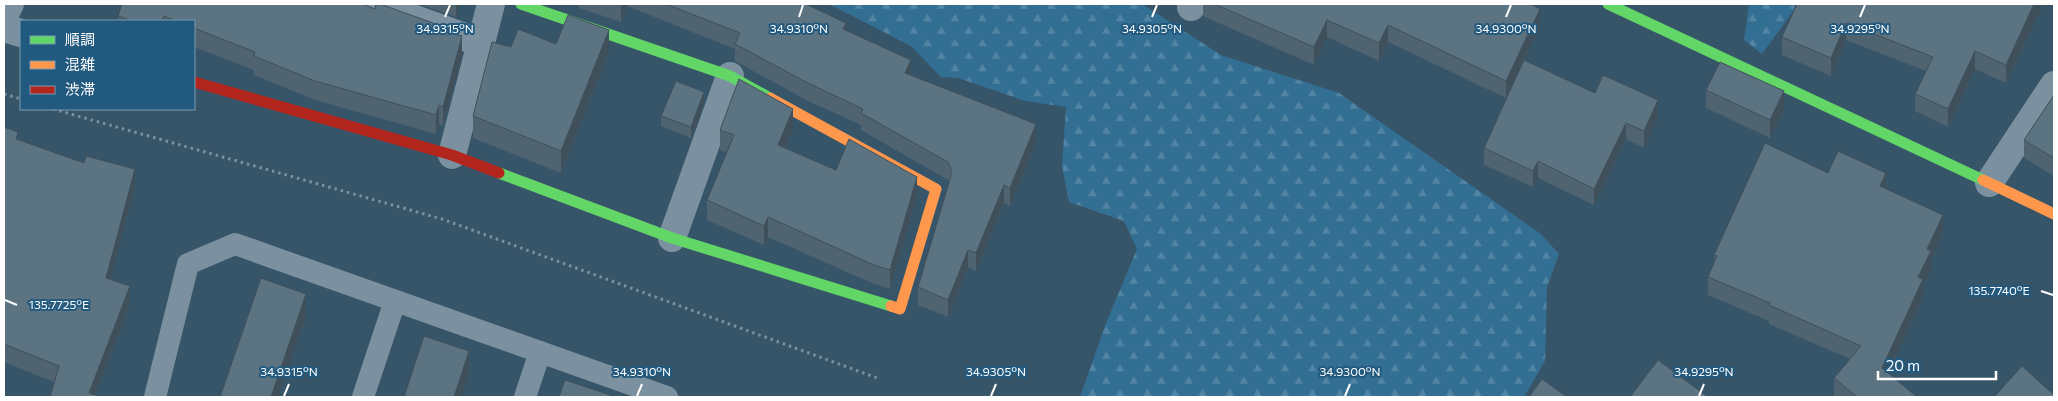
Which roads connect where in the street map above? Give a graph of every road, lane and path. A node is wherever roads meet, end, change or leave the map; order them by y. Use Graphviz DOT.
graph roads {
  1 [pos="10,4"];
  2 [pos="374,4"];
  3 [pos="491,4"];
  4 [pos="521,4"];
  5 [pos="1608,4"];
  6 [pos="4,16"];
  7 [pos="4,28"];
  8 [pos="20,33"];
  9 [pos="481,42"];
  10 [pos="730,76"];
  11 [pos="195,82"];
  12 [pos="2054,85"];
  13 [pos="4,94"];
  14 [pos="20,99"];
  15 [pos="57,110"];
  16 [pos="452,155"];
  17 [pos="1989,183"];
  18 [pos="2054,214"];
  19 [pos="672,238"];
  20 [pos="396,301"];
  21 [pos="540,352"];
  22 [pos="880,379"];
  23 [pos="155,397"];
  24 [pos="363,397"];
  25 [pos="524,397"];
  26 [pos="667,397"];
  1 -- 6 [label="street"];
  2 -- 9 [label="street"];
  3 -- 9 [label="street"];
  4 -- 10 [label="street"];
  5 -- 17 [label="street"];
  7 -- 8 [label="street"];
  9 -- 16 [label="street"];
  10 -- 19 [label="street"];
  10 -- 19 [label="street"];
  11 -- 16 [label="street"];
  12 -- 17 [label="street"];
  13 -- 14 [label="path"];
  15 -- 22 [label="path"];
  16 -- 19 [label="street"];
  17 -- 18 [label="street"];
  20 -- 21 [label="lane"];
  20 -- 23 [label="lane"];
  20 -- 24 [label="lane"];
  21 -- 25 [label="lane"];
  21 -- 26 [label="lane"];
}
